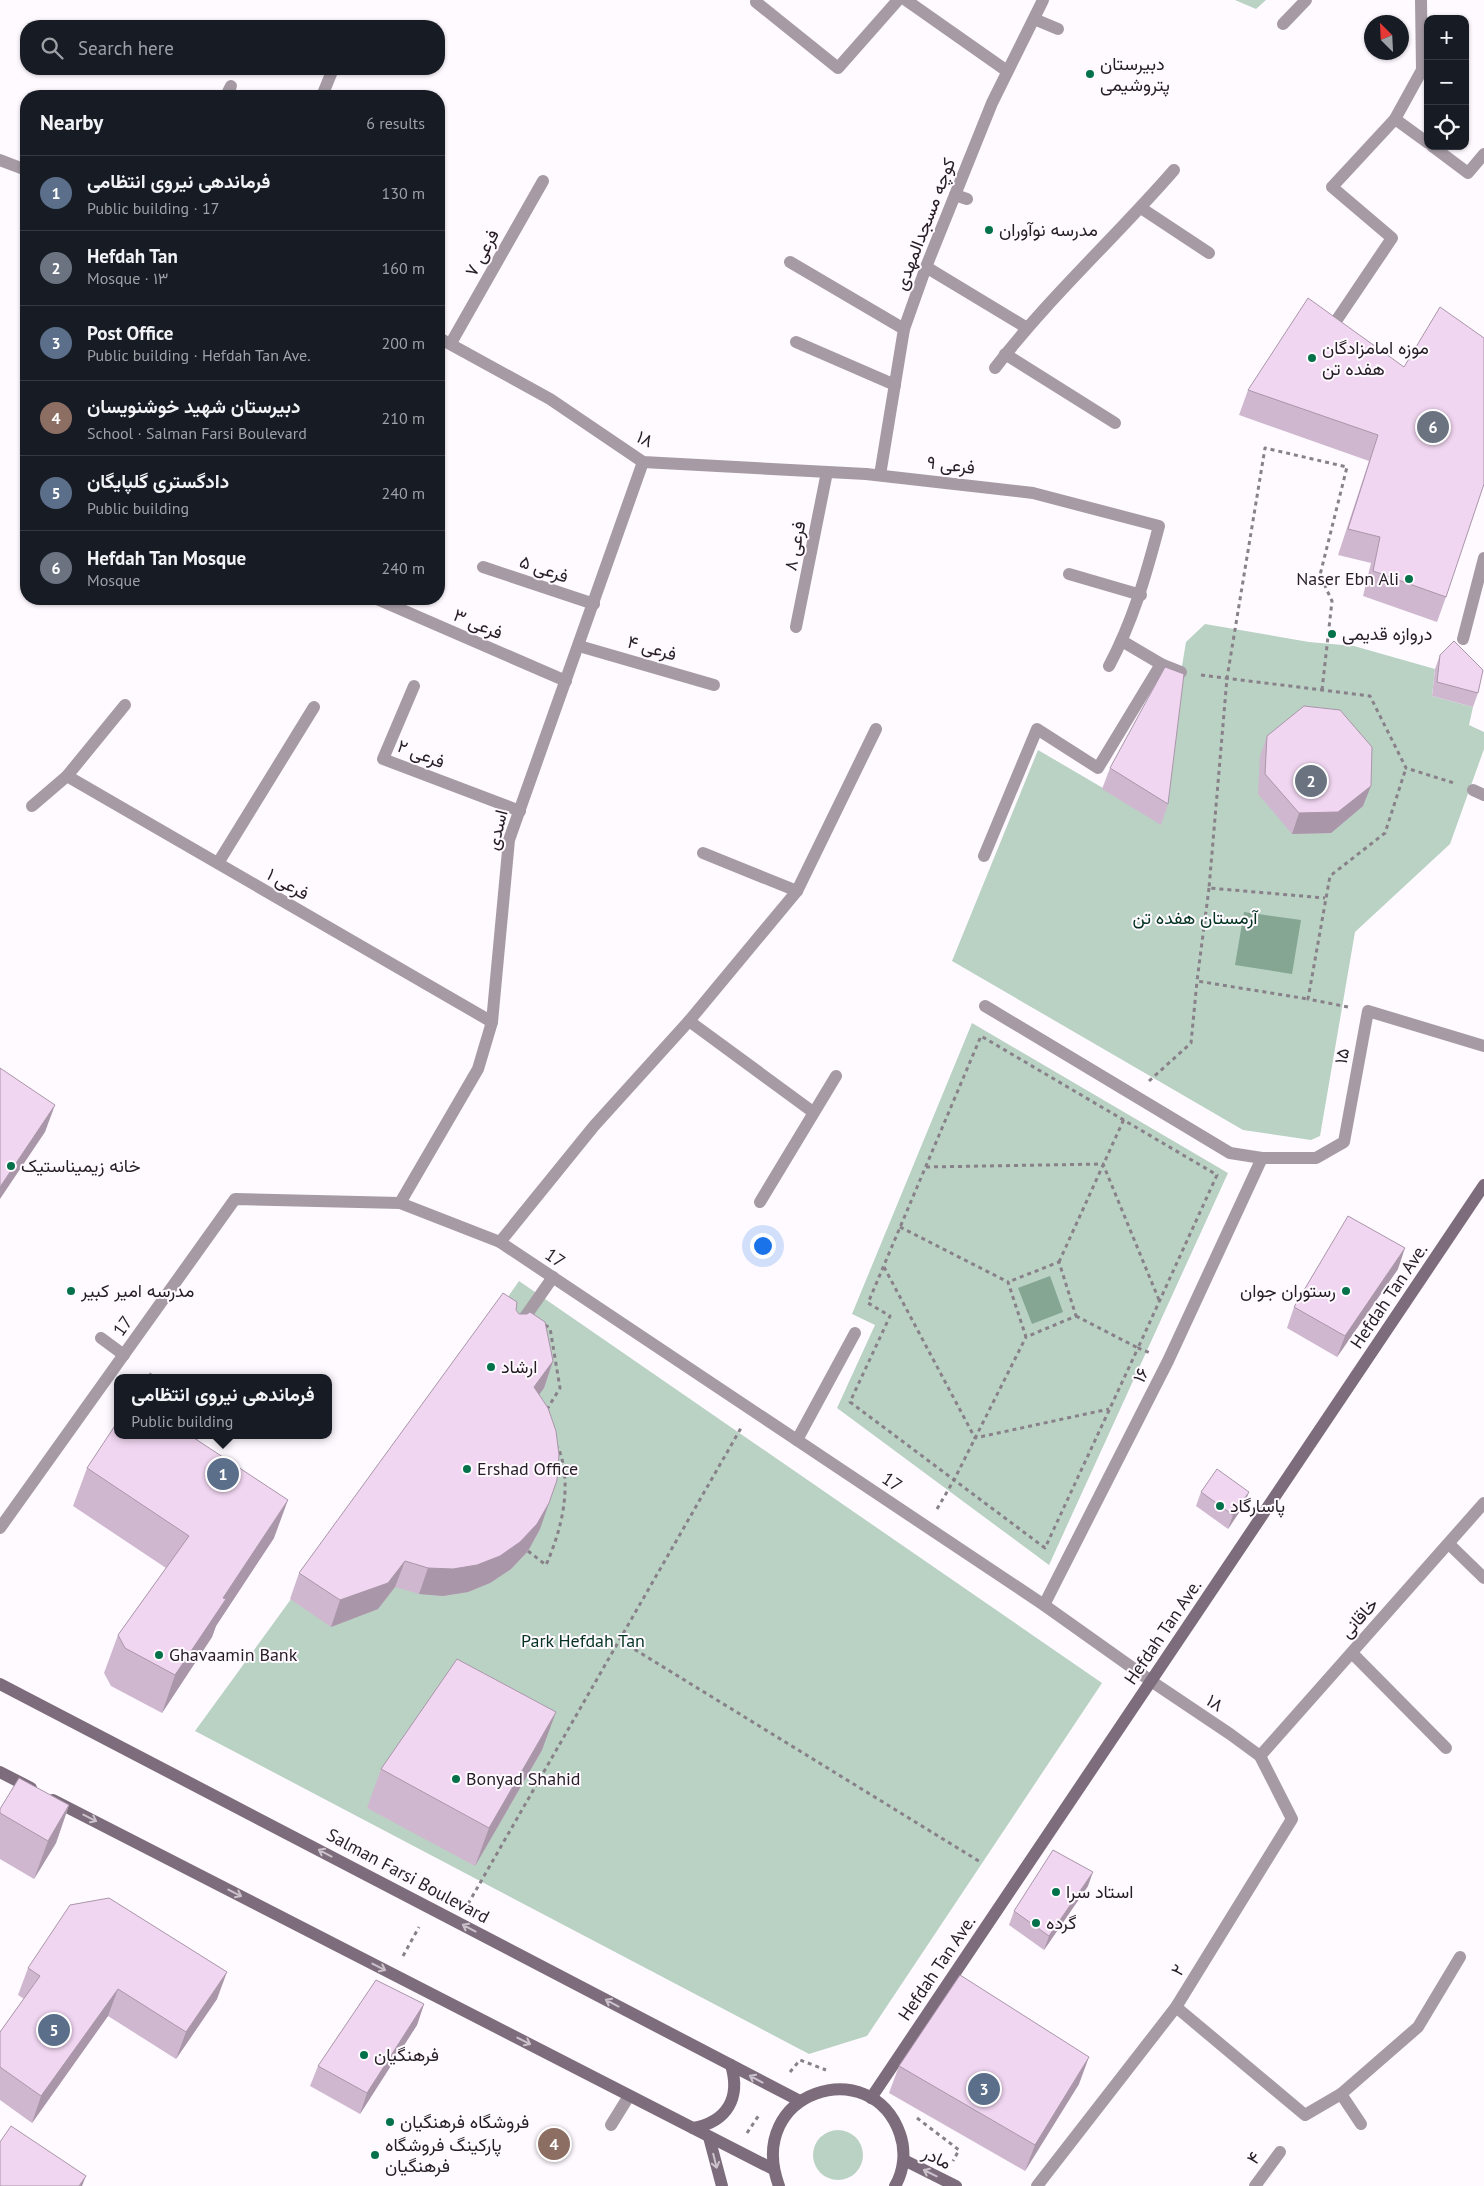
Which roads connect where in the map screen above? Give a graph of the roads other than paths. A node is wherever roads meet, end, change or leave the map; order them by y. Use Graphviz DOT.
graph roads {
  1 [pos="898,0"];
  2 [pos="906,0"];
  3 [pos="1043,0"];
  4 [pos="1306,0"];
  5 [pos="1421,0"];
  6 [pos="756,2"];
  7 [pos="1034,19"];
  8 [pos="1283,24"];
  9 [pos="1058,29"];
  10 [pos="1007,71"];
  11 [pos="331,75"];
  12 [pos="324,90"];
  13 [pos="1395,119"];
  14 [pos="1424,140"];
  15 [pos="1437,150"];
  16 [pos="1484,154"];
  17 [pos="0,160"];
  18 [pos="20,168"];
  19 [pos="1174,170"];
  20 [pos="543,180"];
  21 [pos="954,195"];
  22 [pos="967,199"];
  23 [pos="1141,208"];
  24 [pos="1209,253"];
  25 [pos="790,262"];
  26 [pos="926,267"];
  27 [pos="1332,327"];
  28 [pos="1027,328"];
  29 [pos="904,329"];
  30 [pos="445,340"];
  31 [pos="796,342"];
  32 [pos="451,343"];
  33 [pos="1005,354"];
  34 [pos="995,368"];
  35 [pos="895,385"];
  36 [pos="1115,424"];
  37 [pos="643,462"];
  38 [pos="827,472"];
  39 [pos="866,474"];
  40 [pos="880,474"];
  41 [pos="1484,558"];
  42 [pos="483,567"];
  43 [pos="1069,574"];
  44 [pos="1140,595"];
  45 [pos="594,604"];
  46 [pos="391,605"];
  47 [pos="796,627"];
  48 [pos="1463,639"];
  49 [pos="1122,641"];
  50 [pos="579,646"];
  51 [pos="1161,664"];
  52 [pos="1109,666"];
  53 [pos="1181,672"];
  54 [pos="566,681"];
  55 [pos="714,685"];
  56 [pos="414,686"];
  57 [pos="125,705"];
  58 [pos="314,707"];
  59 [pos="876,728"];
  60 [pos="66,776"];
  61 [pos="32,806"];
  62 [pos="520,811"];
  63 [pos="703,853"];
  64 [pos="984,856"];
  65 [pos="218,864"];
  66 [pos="797,891"];
  67 [pos="985,1006"];
  68 [pos="492,1022"];
  69 [pos="689,1022"];
  70 [pos="1484,1046"];
  71 [pos="836,1076"];
  72 [pos="813,1112"];
  73 [pos="1262,1158"];
  74 [pos="1484,1185"];
  75 [pos="760,1202"];
  76 [pos="400,1203"];
  77 [pos="500,1242"];
  78 [pos="552,1277"];
  79 [pos="514,1333"];
  80 [pos="855,1334"];
  81 [pos="101,1338"];
  82 [pos="124,1355"];
  83 [pos="797,1440"];
  84 [pos="1484,1503"];
  85 [pos="0,1528"];
  86 [pos="1449,1544"];
  87 [pos="1484,1578"];
  88 [pos="1044,1605"];
  89 [pos="1352,1653"];
  90 [pos="1150,1681"];
  91 [pos="0,1684"];
  92 [pos="1446,1748"];
  93 [pos="1260,1756"];
  94 [pos="1,1775"];
  95 [pos="1460,1957"];
  96 [pos="1176,2007"];
  97 [pos="731,2065"];
  98 [pos="1341,2094"];
  99 [pos="629,2096"];
  100 [pos="871,2098"];
  101 [pos="800,2101"];
  102 [pos="1361,2124"];
  103 [pos="611,2125"];
  104 [pos="694,2128"];
  105 [pos="709,2137"];
  106 [pos="1280,2152"];
  107 [pos="904,2160"];
  108 [pos="773,2169"];
  109 [pos="722,2186"];
  110 [pos="779,2186"];
  111 [pos="895,2186"];
  112 [pos="956,2186"];
  113 [pos="1037,2186"];
  114 [pos="1255,2186"];
  1 -- 6 [label="street"];
  2 -- 10 [label="street"];
  3 -- 7 [label="street, کوچه مسجدالمهدی"];
  4 -- 8 [label="street"];
  5 -- 13 [label="street"];
  7 -- 9 [label="street"];
  7 -- 10 [label="street, کوچه مسجدالمهدی"];
  10 -- 21 [label="street, کوچه مسجدالمهدی"];
  11 -- 12 [label="street"];
  13 -- 14 [label="street"];
  13 -- 27 [label="street"];
  15 -- 16 [label="street"];
  17 -- 18 [label="street"];
  19 -- 23 [label="street"];
  20 -- 32 [label="street, فرعی ۷"];
  21 -- 22 [label="street"];
  21 -- 26 [label="street, کوچه مسجدالمهدی"];
  23 -- 24 [label="street"];
  23 -- 28 [label="street"];
  25 -- 29 [label="street"];
  26 -- 28 [label="street"];
  26 -- 29 [label="street, کوچه مسجدالمهدی"];
  28 -- 33 [label="street"];
  29 -- 35 [label="street, کوچه مسجدالمهدی"];
  30 -- 32 [label="street, ۱۸"];
  31 -- 35 [label="street"];
  32 -- 37 [label="street, ۱۸"];
  33 -- 34 [label="street"];
  33 -- 36 [label="street"];
  35 -- 40 [label="street, کوچه مسجدالمهدی"];
  37 -- 38 [label="street, ۱۸"];
  37 -- 45 [label="street, اسدی"];
  38 -- 39 [label="street, ۱۸"];
  38 -- 47 [label="street, فرعی ۸"];
  39 -- 40 [label="street, فرعی ۹"];
  40 -- 44 [label="street, فرعی ۹"];
  41 -- 48 [label="street"];
  42 -- 45 [label="street, فرعی ۵"];
  43 -- 44 [label="street"];
  44 -- 49 [label="street"];
  45 -- 50 [label="street, اسدی"];
  46 -- 54 [label="street, فرعی ۳"];
  49 -- 51 [label="street"];
  49 -- 52 [label="street"];
  50 -- 54 [label="street, اسدی"];
  50 -- 55 [label="street, فرعی ۴"];
  51 -- 53 [label="street"];
  51 -- 64 [label="street"];
  54 -- 62 [label="street, اسدی"];
  56 -- 62 [label="street, فرعی ۲"];
  57 -- 60 [label="street"];
  58 -- 65 [label="street"];
  59 -- 66 [label="street"];
  60 -- 61 [label="street"];
  60 -- 65 [label="street, فرعی ۱"];
  62 -- 68 [label="street, اسدی"];
  63 -- 66 [label="street"];
  65 -- 68 [label="street, فرعی ۱"];
  66 -- 69 [label="street"];
  67 -- 73 [label="street, ۱۵"];
  68 -- 76 [label="street, اسدی"];
  69 -- 72 [label="street"];
  69 -- 77 [label="street"];
  70 -- 73 [label="street, ۱۵"];
  71 -- 72 [label="street"];
  72 -- 75 [label="street"];
  73 -- 88 [label="street, ۱۶"];
  74 -- 90 [label="main road, Hefdah Tan Ave."];
  76 -- 77 [label="street, 17"];
  76 -- 82 [label="street, 17"];
  77 -- 78 [label="street, 17"];
  78 -- 79 [label="street"];
  78 -- 83 [label="street, 17"];
  80 -- 83 [label="street"];
  81 -- 82 [label="street"];
  82 -- 85 [label="street, 17"];
  83 -- 88 [label="street, 17"];
  84 -- 86 [label="street, خاقانی"];
  86 -- 87 [label="street"];
  86 -- 89 [label="street, خاقانی"];
  88 -- 90 [label="street, 17"];
  89 -- 92 [label="street"];
  89 -- 93 [label="street, خاقانی"];
  90 -- 93 [label="street, ۱۸"];
  90 -- 100 [label="main road, Hefdah Tan Ave."];
  97 -- 91 [label="main road, Salman Farsi Boulevard, one-way"];
  93 -- 96 [label="street, ۲"];
  94 -- 99 [label="main road, one-way"];
  95 -- 98 [label="street"];
  96 -- 98 [label="street"];
  96 -- 113 [label="street, ۲"];
  101 -- 97 [label="main road, Salman Farsi Boulevard, one-way"];
  97 -- 104 [label="main road"];
  98 -- 102 [label="street"];
  99 -- 103 [label="street"];
  99 -- 104 [label="main road"];
  100 -- 101 [label="main road"];
  100 -- 107 [label="main road"];
  101 -- 108 [label="main road"];
  104 -- 105 [label="main road"];
  105 -- 108 [label="main road"];
  105 -- 109 [label="main road, one-way"];
  106 -- 114 [label="street, ۴"];
  107 -- 111 [label="main road"];
  112 -- 107 [label="main road, مادر, one-way"];
  108 -- 110 [label="main road"];
}
